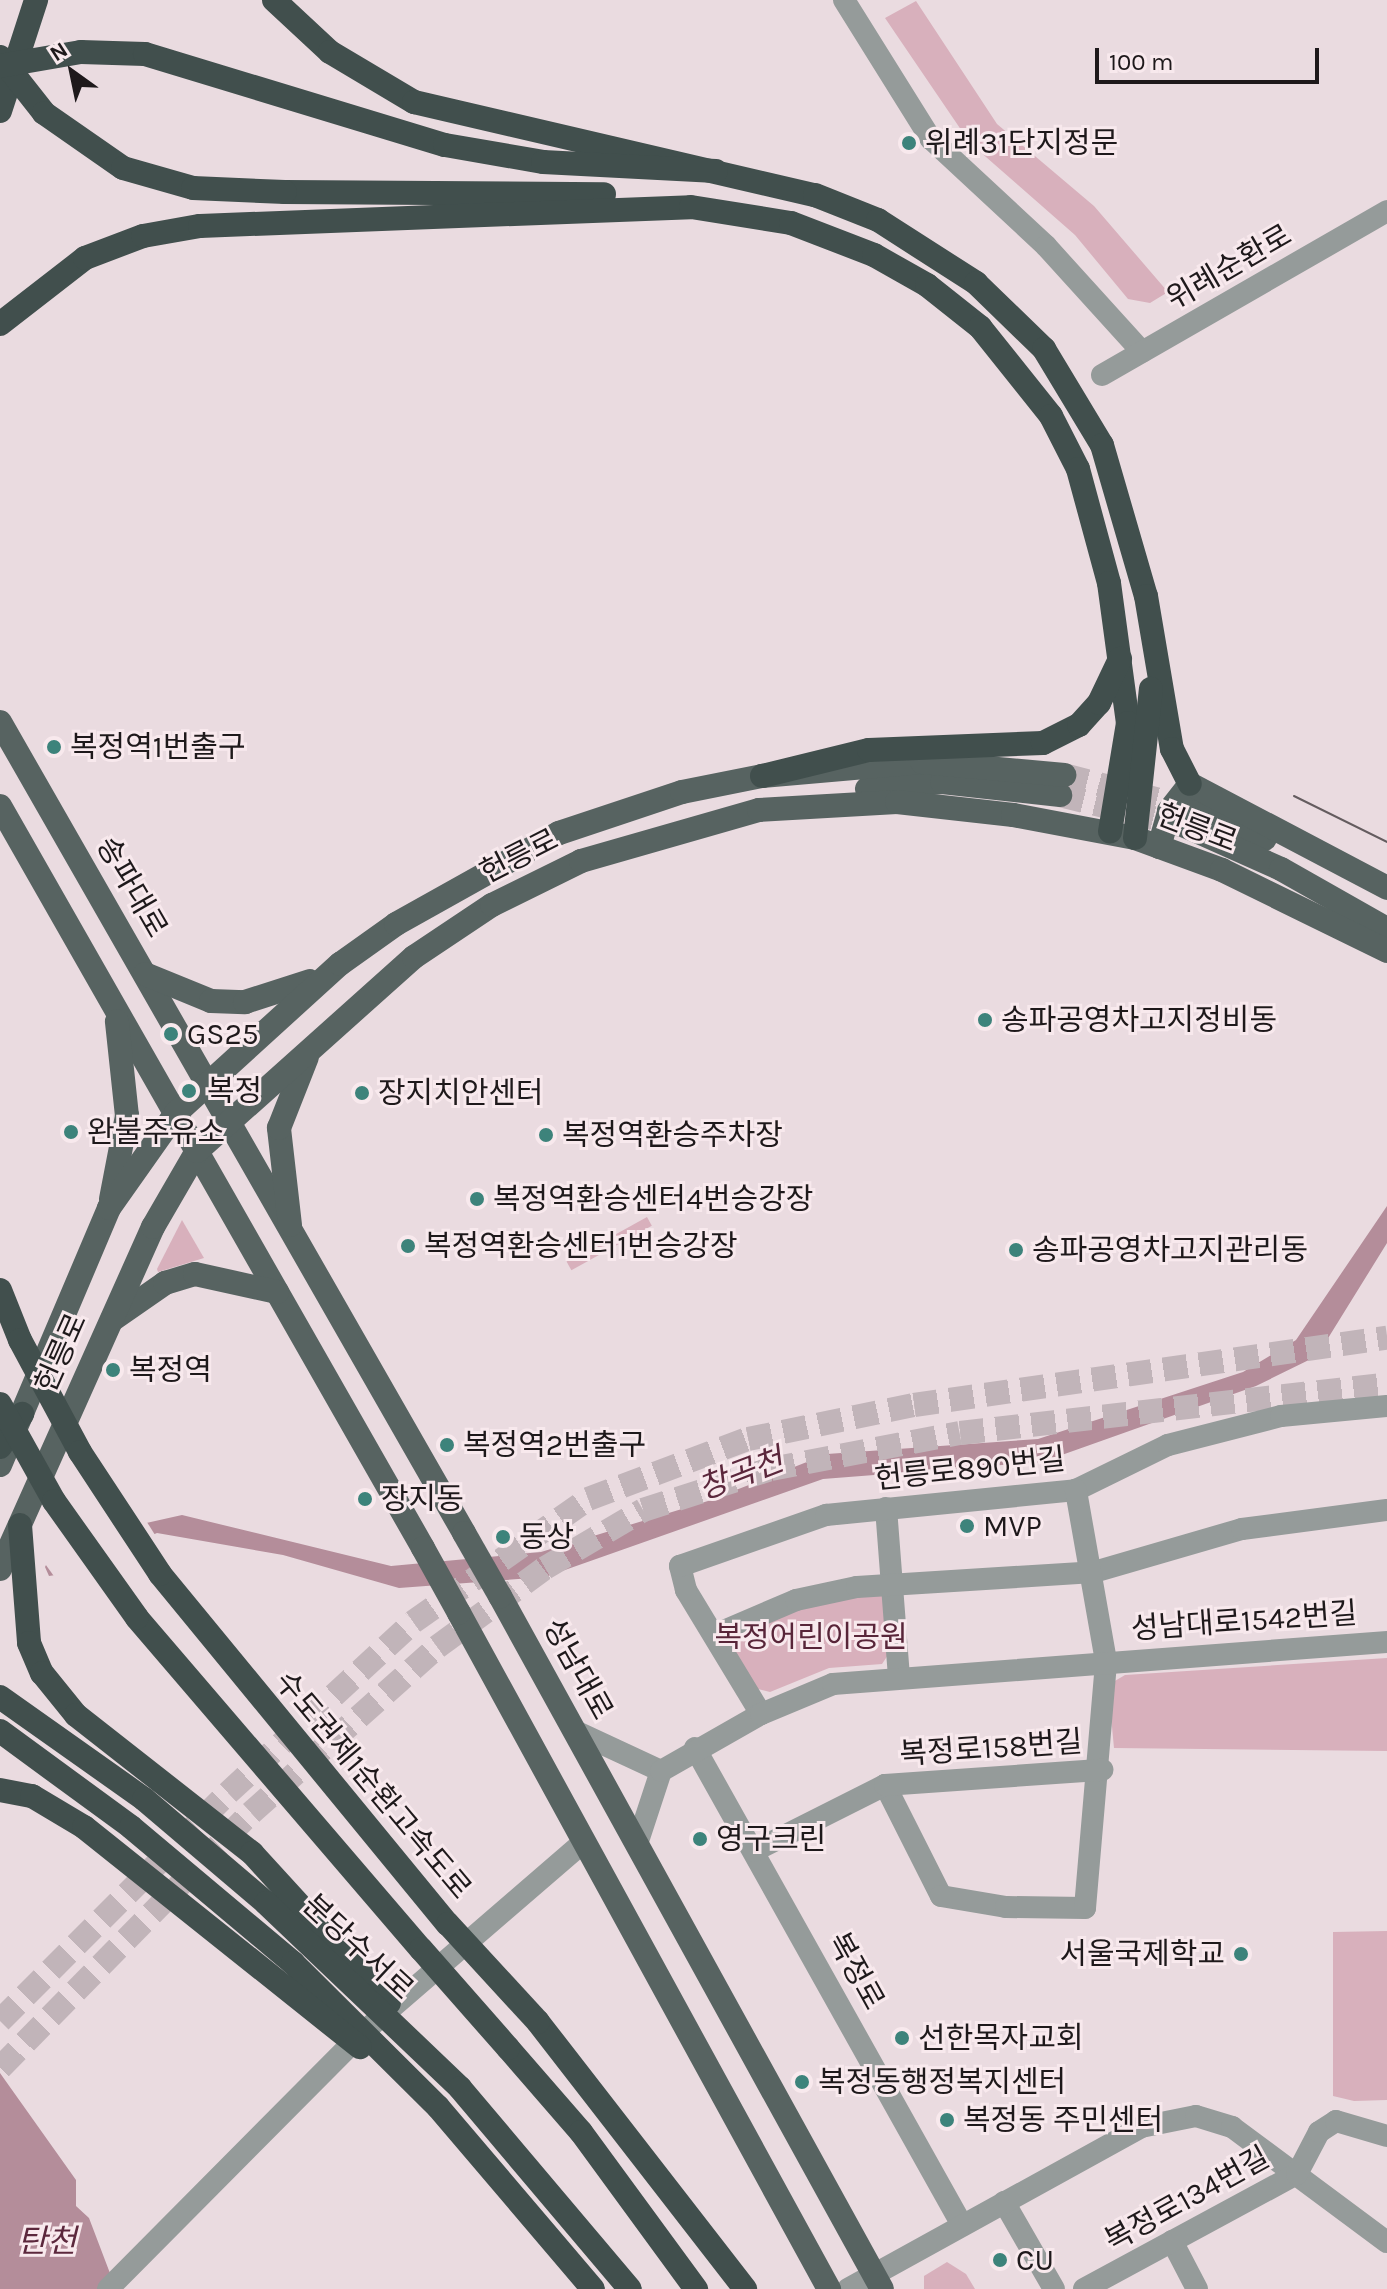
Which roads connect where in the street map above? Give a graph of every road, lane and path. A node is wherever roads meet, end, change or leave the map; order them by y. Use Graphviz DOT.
graph roads {
  1 [pos="36,0"];
  2 [pos="274,0"];
  3 [pos="844,0"];
  4 [pos="0,57"];
  5 [pos="0,66"];
  6 [pos="0,111"];
  7 [pos="716,171"];
  8 [pos="1387,211"];
  9 [pos="736,212"];
  10 [pos="0,324"];
  11 [pos="1142,352"];
  12 [pos="1102,375"];
  13 [pos="1121,657"];
  14 [pos="1153,657"];
  15 [pos="0,722"];
  16 [pos="762,776"];
  17 [pos="0,806"];
  18 [pos="1187,806"];
  19 [pos="759,810"];
  20 [pos="1110,832"];
  21 [pos="1135,838"];
  22 [pos="1159,847"];
  23 [pos="1387,888"];
  24 [pos="1387,904"];
  25 [pos="1387,929"];
  26 [pos="1387,951"];
  27 [pos="340,964"];
  28 [pos="145,974"];
  29 [pos="112,1000"];
  30 [pos="315,1041"];
  31 [pos="207,1085"];
  32 [pos="176,1113"];
  33 [pos="225,1119"];
  34 [pos="197,1151"];
  35 [pos="109,1208"];
  36 [pos="292,1240"];
  37 [pos="0,1290"];
  38 [pos="277,1292"];
  39 [pos="110,1321"];
  40 [pos="1387,1406"];
  41 [pos="11,1409"];
  42 [pos="0,1447"];
  43 [pos="0,1465"];
  44 [pos="1076,1490"];
  45 [pos="886,1508"];
  46 [pos="1387,1510"];
  47 [pos="20,1525"];
  48 [pos="0,1569"];
  49 [pos="1094,1572"];
  50 [pos="894,1586"];
  51 [pos="714,1635"];
  52 [pos="1387,1642"];
  53 [pos="1106,1661"];
  54 [pos="899,1677"];
  55 [pos="0,1697"];
  56 [pos="761,1714"];
  57 [pos="0,1731"];
  58 [pos="577,1732"];
  59 [pos="695,1748"];
  60 [pos="1102,1770"];
  61 [pos="661,1771"];
  62 [pos="885,1785"];
  63 [pos="0,1790"];
  64 [pos="638,1841"];
  65 [pos="580,1845"];
  66 [pos="754,1851"];
  67 [pos="460,2088"];
  68 [pos="438,2107"];
  69 [pos="1387,2136"];
  70 [pos="1297,2174"];
  71 [pos="1004,2202"];
  72 [pos="962,2225"];
  73 [pos="1172,2241"];
  74 [pos="1387,2242"];
  75 [pos="878,2282"];
  76 [pos="108,2289"];
  77 [pos="593,2289"];
  78 [pos="630,2289"];
  79 [pos="696,2289"];
  80 [pos="745,2289"];
  81 [pos="829,2289"];
  82 [pos="848,2289"];
  83 [pos="1054,2289"];
  84 [pos="1084,2289"];
  85 [pos="1197,2289"];
  1 -- 6 [label="highway"];
  2 -- 7 [label="highway, bridge"];
  3 -- 11 [label="street"];
  4 -- 9 [label="highway, bridge"];
  5 -- 7 [label="highway, bridge"];
  7 -- 14 [label="highway"];
  8 -- 11 [label="street, 위례순환로"];
  9 -- 10 [label="highway"];
  9 -- 13 [label="highway"];
  11 -- 12 [label="street, 위례순환로"];
  13 -- 16 [label="highway"];
  13 -- 20 [label="highway"];
  14 -- 18 [label="highway"];
  14 -- 21 [label="highway"];
  15 -- 28 [label="main road, 송파대로"];
  16 -- 19 [label="main road, 헌릉로"];
  16 -- 27 [label="main road, 헌릉로"];
  17 -- 29 [label="main road"];
  18 -- 22 [label="main road"];
  18 -- 23 [label="main road"];
  18 -- 24 [label="main road"];
  18 -- 25 [label="main road"];
  19 -- 20 [label="main road, 헌릉로"];
  19 -- 30 [label="main road, 헌릉로"];
  20 -- 21 [label="main road, 헌릉로"];
  21 -- 22 [label="main road, 헌릉로"];
  22 -- 26 [label="main road, 헌릉로"];
  27 -- 28 [label="main road"];
  27 -- 31 [label="main road, 헌릉로"];
  28 -- 31 [label="main road, 송파대로"];
  29 -- 32 [label="main road"];
  29 -- 35 [label="main road"];
  30 -- 33 [label="main road, 헌릉로"];
  30 -- 36 [label="main road"];
  31 -- 32 [label="main road, 헌릉로"];
  31 -- 33 [label="main road, 성남대로"];
  32 -- 34 [label="main road"];
  32 -- 35 [label="main road, 헌릉로"];
  33 -- 34 [label="main road, 헌릉로"];
  33 -- 36 [label="main road, 성남대로"];
  34 -- 38 [label="main road"];
  34 -- 39 [label="main road, 헌릉로"];
  35 -- 41 [label="main road, 헌릉로"];
  36 -- 58 [label="main road, 성남대로, bridge"];
  37 -- 80 [label="highway, 수도권제1순환고속도로, bridge"];
  38 -- 39 [label="main road"];
  38 -- 65 [label="main road, bridge"];
  39 -- 47 [label="main road, 헌릉로"];
  40 -- 44 [label="street, 헌릉로890번길"];
  41 -- 42 [label="highway"];
  41 -- 43 [label="main road, 헌릉로"];
  41 -- 79 [label="highway, bridge"];
  44 -- 45 [label="street, 헌릉로890번길"];
  44 -- 49 [label="street, 성남대로1542번길"];
  45 -- 50 [label="street"];
  45 -- 51 [label="street, 헌릉로890번길"];
  46 -- 49 [label="street"];
  47 -- 48 [label="main road, 헌릉로"];
  47 -- 67 [label="highway, bridge"];
  49 -- 50 [label="street"];
  49 -- 53 [label="street, 성남대로1542번길"];
  50 -- 51 [label="street"];
  50 -- 54 [label="street"];
  51 -- 56 [label="street, 헌릉로890번길"];
  52 -- 53 [label="street, 성남대로1542번길"];
  53 -- 54 [label="street, 성남대로1542번길"];
  53 -- 60 [label="street, 복정로158번길"];
  54 -- 56 [label="street, 성남대로1542번길"];
  55 -- 67 [label="highway, 분당수서로, bridge"];
  56 -- 59 [label="street, 성남대로1542번길"];
  57 -- 68 [label="highway, 분당수서로, bridge"];
  58 -- 61 [label="street"];
  58 -- 64 [label="main road, 성남대로"];
  59 -- 61 [label="street, 성남대로1542번길"];
  59 -- 66 [label="street, 복정로"];
  60 -- 62 [label="street, 복정로158번길"];
  60 -- 62 [label="street, 복정로158번길"];
  61 -- 64 [label="street"];
  62 -- 66 [label="street, 복정로158번길"];
  63 -- 68 [label="highway, bridge"];
  64 -- 75 [label="main road, 성남대로"];
  65 -- 76 [label="street"];
  65 -- 81 [label="main road"];
  66 -- 72 [label="street, 복정로"];
  67 -- 78 [label="highway, 분당수서로, bridge"];
  68 -- 77 [label="highway, 분당수서로, bridge"];
  69 -- 70 [label="street, 복정로134번길"];
  70 -- 71 [label="street"];
  70 -- 73 [label="street, 복정로134번길"];
  70 -- 74 [label="street"];
  71 -- 72 [label="street"];
  71 -- 83 [label="street"];
  72 -- 75 [label="street"];
  73 -- 84 [label="street, 복정로134번길"];
  73 -- 85 [label="street"];
  75 -- 82 [label="street"];
}
